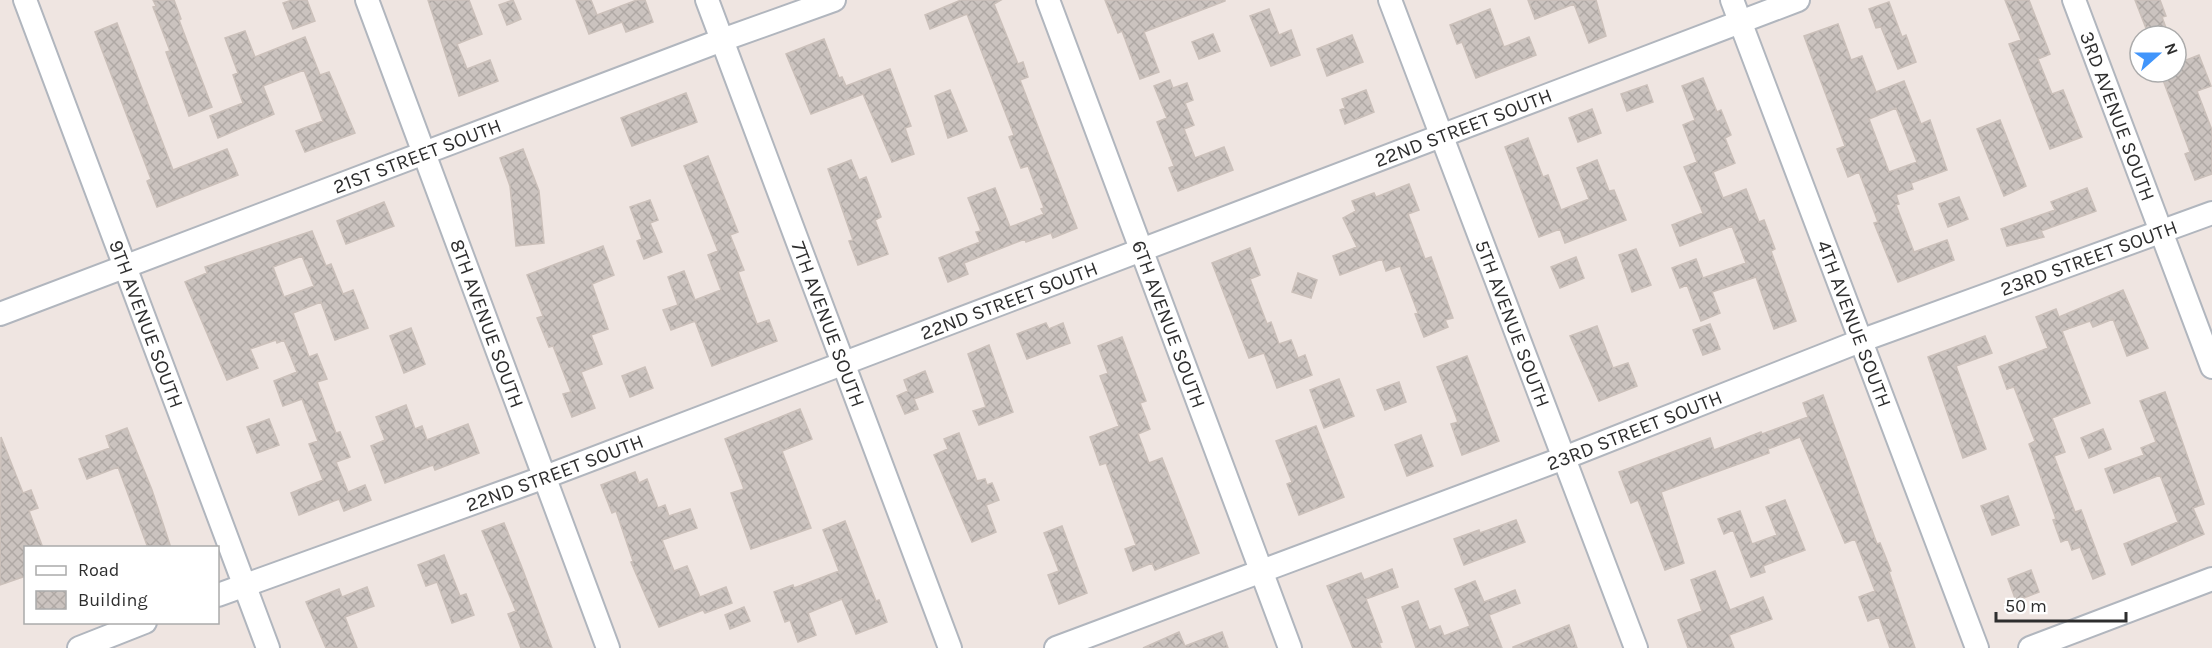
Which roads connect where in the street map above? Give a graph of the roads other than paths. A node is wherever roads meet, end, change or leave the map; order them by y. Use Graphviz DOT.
graph roads {
  1 [pos="26,0"];
  2 [pos="367,0"];
  3 [pos="707,0"];
  4 [pos="834,0"];
  5 [pos="1048,0"];
  6 [pos="1389,0"];
  7 [pos="1798,0"];
  8 [pos="2074,0"];
  9 [pos="1736,10"];
  10 [pos="722,40"];
  11 [pos="1440,135"];
  12 [pos="425,152"];
  13 [pos="2212,213"];
  14 [pos="2161,232"];
  15 [pos="1142,250"];
  16 [pos="124,266"];
  17 [pos="0,314"];
  18 [pos="1860,341"];
  19 [pos="844,361"];
  20 [pos="2212,367"];
  21 [pos="1564,458"];
  22 [pos="544,477"];
  23 [pos="1260,571"];
  24 [pos="2212,579"];
  25 [pos="245,584"];
  26 [pos="219,595"];
  27 [pos="140,624"];
  28 [pos="79,648"];
  29 [pos="268,648"];
  30 [pos="608,648"];
  31 [pos="950,648"];
  32 [pos="1056,648"];
  33 [pos="1290,648"];
  34 [pos="1636,648"];
  35 [pos="1977,648"];
  36 [pos="2030,648"];
  1 -- 16 [label="street, 9TH AVENUE SOUTH"];
  2 -- 12 [label="street, 8TH AVENUE SOUTH"];
  3 -- 10 [label="street, 7TH AVENUE SOUTH"];
  4 -- 10 [label="street, 21ST STREET SOUTH"];
  5 -- 15 [label="street, 6TH AVENUE SOUTH"];
  6 -- 11 [label="street, 5TH AVENUE SOUTH"];
  7 -- 9 [label="street, 22ND STREET SOUTH"];
  8 -- 14 [label="street, 3RD AVENUE SOUTH"];
  9 -- 11 [label="street, 22ND STREET SOUTH"];
  9 -- 18 [label="street, 4TH AVENUE SOUTH"];
  10 -- 12 [label="street, 21ST STREET SOUTH"];
  10 -- 19 [label="street, 7TH AVENUE SOUTH"];
  11 -- 15 [label="street, 22ND STREET SOUTH"];
  11 -- 21 [label="street, 5TH AVENUE SOUTH"];
  12 -- 16 [label="street, 21ST STREET SOUTH"];
  12 -- 22 [label="street, 8TH AVENUE SOUTH"];
  13 -- 14 [label="street, 23RD STREET SOUTH"];
  14 -- 18 [label="street, 23RD STREET SOUTH"];
  14 -- 20 [label="street, 3RD AVENUE SOUTH"];
  15 -- 19 [label="street, 22ND STREET SOUTH"];
  15 -- 23 [label="street, 6TH AVENUE SOUTH"];
  16 -- 17 [label="street, 21ST STREET SOUTH"];
  16 -- 25 [label="street, 9TH AVENUE SOUTH"];
  18 -- 21 [label="street, 23RD STREET SOUTH"];
  18 -- 35 [label="street, 4TH AVENUE SOUTH"];
  19 -- 22 [label="street, 22ND STREET SOUTH"];
  19 -- 31 [label="street, 7TH AVENUE SOUTH"];
  21 -- 23 [label="street, 23RD STREET SOUTH"];
  21 -- 34 [label="street, 5TH AVENUE SOUTH"];
  22 -- 25 [label="street, 22ND STREET SOUTH"];
  22 -- 30 [label="street, 8TH AVENUE SOUTH"];
  23 -- 32 [label="street, 23RD STREET SOUTH"];
  23 -- 33 [label="street, 6TH AVENUE SOUTH"];
  24 -- 36 [label="street"];
  25 -- 26 [label="street, 22ND STREET SOUTH"];
  25 -- 29 [label="street, 9TH AVENUE SOUTH"];
  27 -- 28 [label="street"];
}
